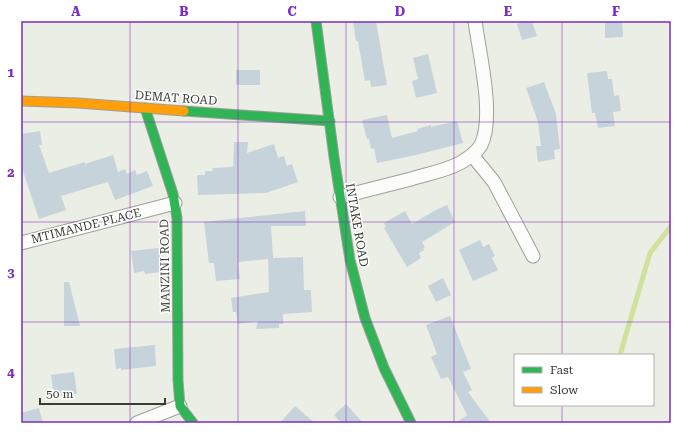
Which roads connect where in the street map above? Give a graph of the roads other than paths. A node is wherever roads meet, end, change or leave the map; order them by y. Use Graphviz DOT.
graph roads {
  1 [pos="316,21"];
  2 [pos="475,21"];
  3 [pos="21,101"];
  4 [pos="145,108"];
  5 [pos="330,121"];
  6 [pos="472,155"];
  7 [pos="340,197"];
  8 [pos="175,203"];
  9 [pos="21,243"];
  10 [pos="533,256"];
  11 [pos="180,406"];
  12 [pos="137,423"];
  13 [pos="193,423"];
  14 [pos="411,423"];
  1 -- 5 [label="street, INTAKE ROAD"];
  2 -- 6 [label="street"];
  3 -- 4 [label="street, DEMAT ROAD"];
  4 -- 5 [label="street, DEMAT ROAD"];
  4 -- 8 [label="street, MANZINI ROAD"];
  5 -- 7 [label="street, INTAKE ROAD"];
  6 -- 7 [label="street"];
  6 -- 10 [label="street"];
  7 -- 14 [label="street, INTAKE ROAD"];
  8 -- 9 [label="street, MTIMANDE PLACE"];
  8 -- 11 [label="street, MANZINI ROAD"];
  11 -- 12 [label="street"];
  11 -- 13 [label="street"];
}
